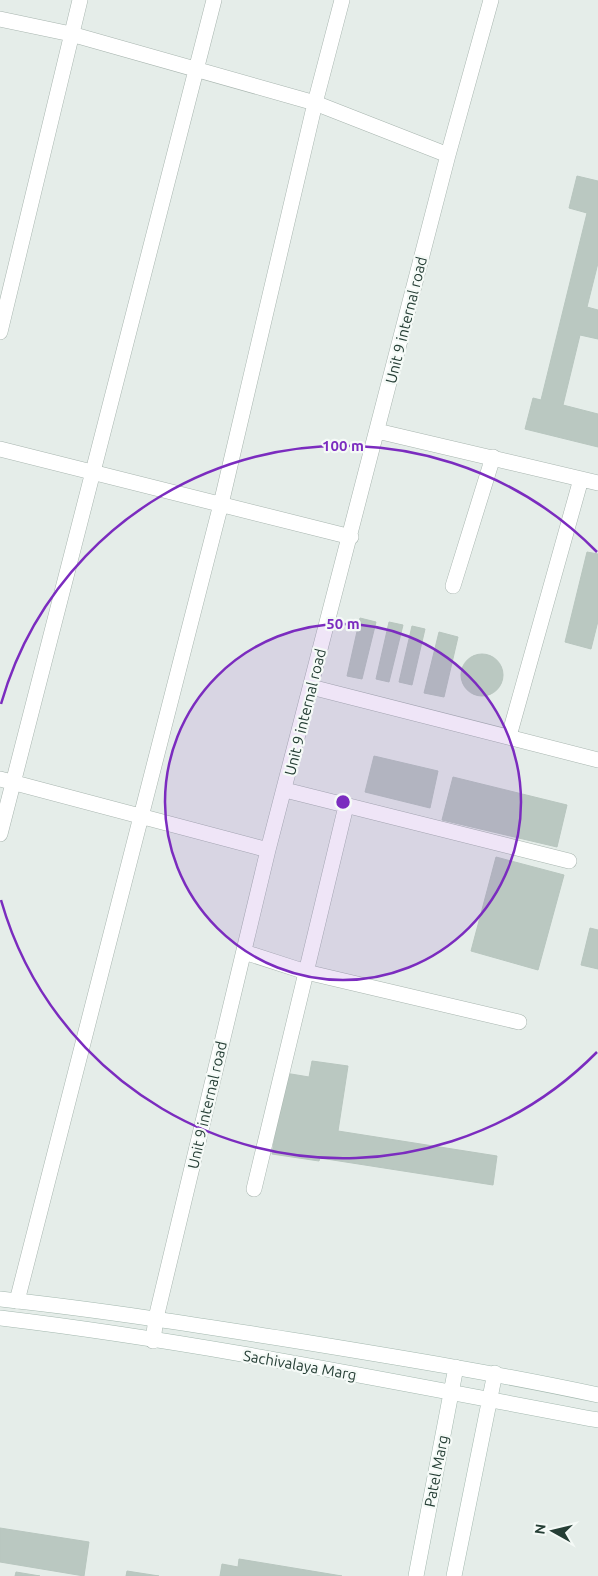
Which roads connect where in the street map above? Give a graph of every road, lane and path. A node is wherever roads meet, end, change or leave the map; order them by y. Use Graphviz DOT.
graph roads {
  1 [pos="80,0"];
  2 [pos="214,0"];
  3 [pos="342,0"];
  4 [pos="491,0"];
  5 [pos="0,19"];
  6 [pos="71,34"];
  7 [pos="197,71"];
  8 [pos="315,103"];
  9 [pos="448,155"];
  10 [pos="0,332"];
  11 [pos="377,431"];
  12 [pos="0,449"];
  13 [pos="493,457"];
  14 [pos="92,472"];
  15 [pos="581,479"];
  16 [pos="598,483"];
  17 [pos="220,504"];
  18 [pos="351,536"];
  19 [pos="453,586"];
  20 [pos="311,687"];
  21 [pos="509,736"];
  22 [pos="598,760"];
  23 [pos="7,780"];
  24 [pos="285,790"];
  25 [pos="346,806"];
  26 [pos="141,815"];
  27 [pos="0,834"];
  28 [pos="268,850"];
  29 [pos="569,861"];
  30 [pos="244,952"];
  31 [pos="306,972"];
  32 [pos="519,1022"];
  33 [pos="254,1189"];
  34 [pos="0,1299"];
  35 [pos="16,1301"];
  36 [pos="0,1318"];
  37 [pos="156,1318"];
  38 [pos="153,1340"];
  39 [pos="456,1367"];
  40 [pos="495,1373"];
  41 [pos="451,1392"];
  42 [pos="598,1395"];
  43 [pos="489,1400"];
  44 [pos="598,1420"];
  45 [pos="416,1576"];
  46 [pos="454,1576"];
  1 -- 6 [label="street"];
  2 -- 7 [label="street"];
  3 -- 8 [label="street"];
  4 -- 9 [label="street, Unit 9 internal road"];
  5 -- 6 [label="street"];
  6 -- 7 [label="street"];
  6 -- 10 [label="street"];
  7 -- 8 [label="street"];
  7 -- 14 [label="street"];
  8 -- 9 [label="street"];
  8 -- 17 [label="street"];
  9 -- 11 [label="street, Unit 9 internal road"];
  11 -- 13 [label="street"];
  11 -- 18 [label="street, Unit 9 internal road"];
  12 -- 14 [label="street"];
  13 -- 15 [label="street"];
  13 -- 19 [label="street"];
  14 -- 17 [label="street"];
  14 -- 23 [label="street"];
  15 -- 16 [label="street"];
  15 -- 21 [label="street"];
  17 -- 18 [label="street"];
  17 -- 26 [label="street"];
  18 -- 20 [label="street, Unit 9 internal road"];
  20 -- 21 [label="street"];
  20 -- 24 [label="street, Unit 9 internal road"];
  21 -- 22 [label="street"];
  23 -- 26 [label="street"];
  23 -- 27 [label="street"];
  24 -- 25 [label="street"];
  24 -- 28 [label="street, Unit 9 internal road"];
  25 -- 29 [label="street"];
  25 -- 31 [label="street"];
  26 -- 28 [label="street"];
  26 -- 35 [label="street"];
  28 -- 30 [label="street, Unit 9 internal road"];
  30 -- 31 [label="street"];
  30 -- 37 [label="street, Unit 9 internal road"];
  31 -- 32 [label="street"];
  31 -- 33 [label="street"];
  34 -- 35 [label="street, Sachivalaya Marg"];
  35 -- 37 [label="street, Sachivalaya Marg"];
  36 -- 38 [label="street, Sachivalaya Marg"];
  37 -- 38 [label="street, Unit 9 internal road"];
  37 -- 39 [label="street, Sachivalaya Marg"];
  38 -- 41 [label="street, Sachivalaya Marg"];
  39 -- 40 [label="street, Sachivalaya Marg"];
  39 -- 41 [label="street, Patel Marg"];
  40 -- 42 [label="street, Sachivalaya Marg"];
  40 -- 43 [label="street"];
  41 -- 43 [label="street, Sachivalaya Marg"];
  41 -- 45 [label="street, Patel Marg"];
  43 -- 44 [label="street, Sachivalaya Marg"];
  43 -- 46 [label="street"];
}
